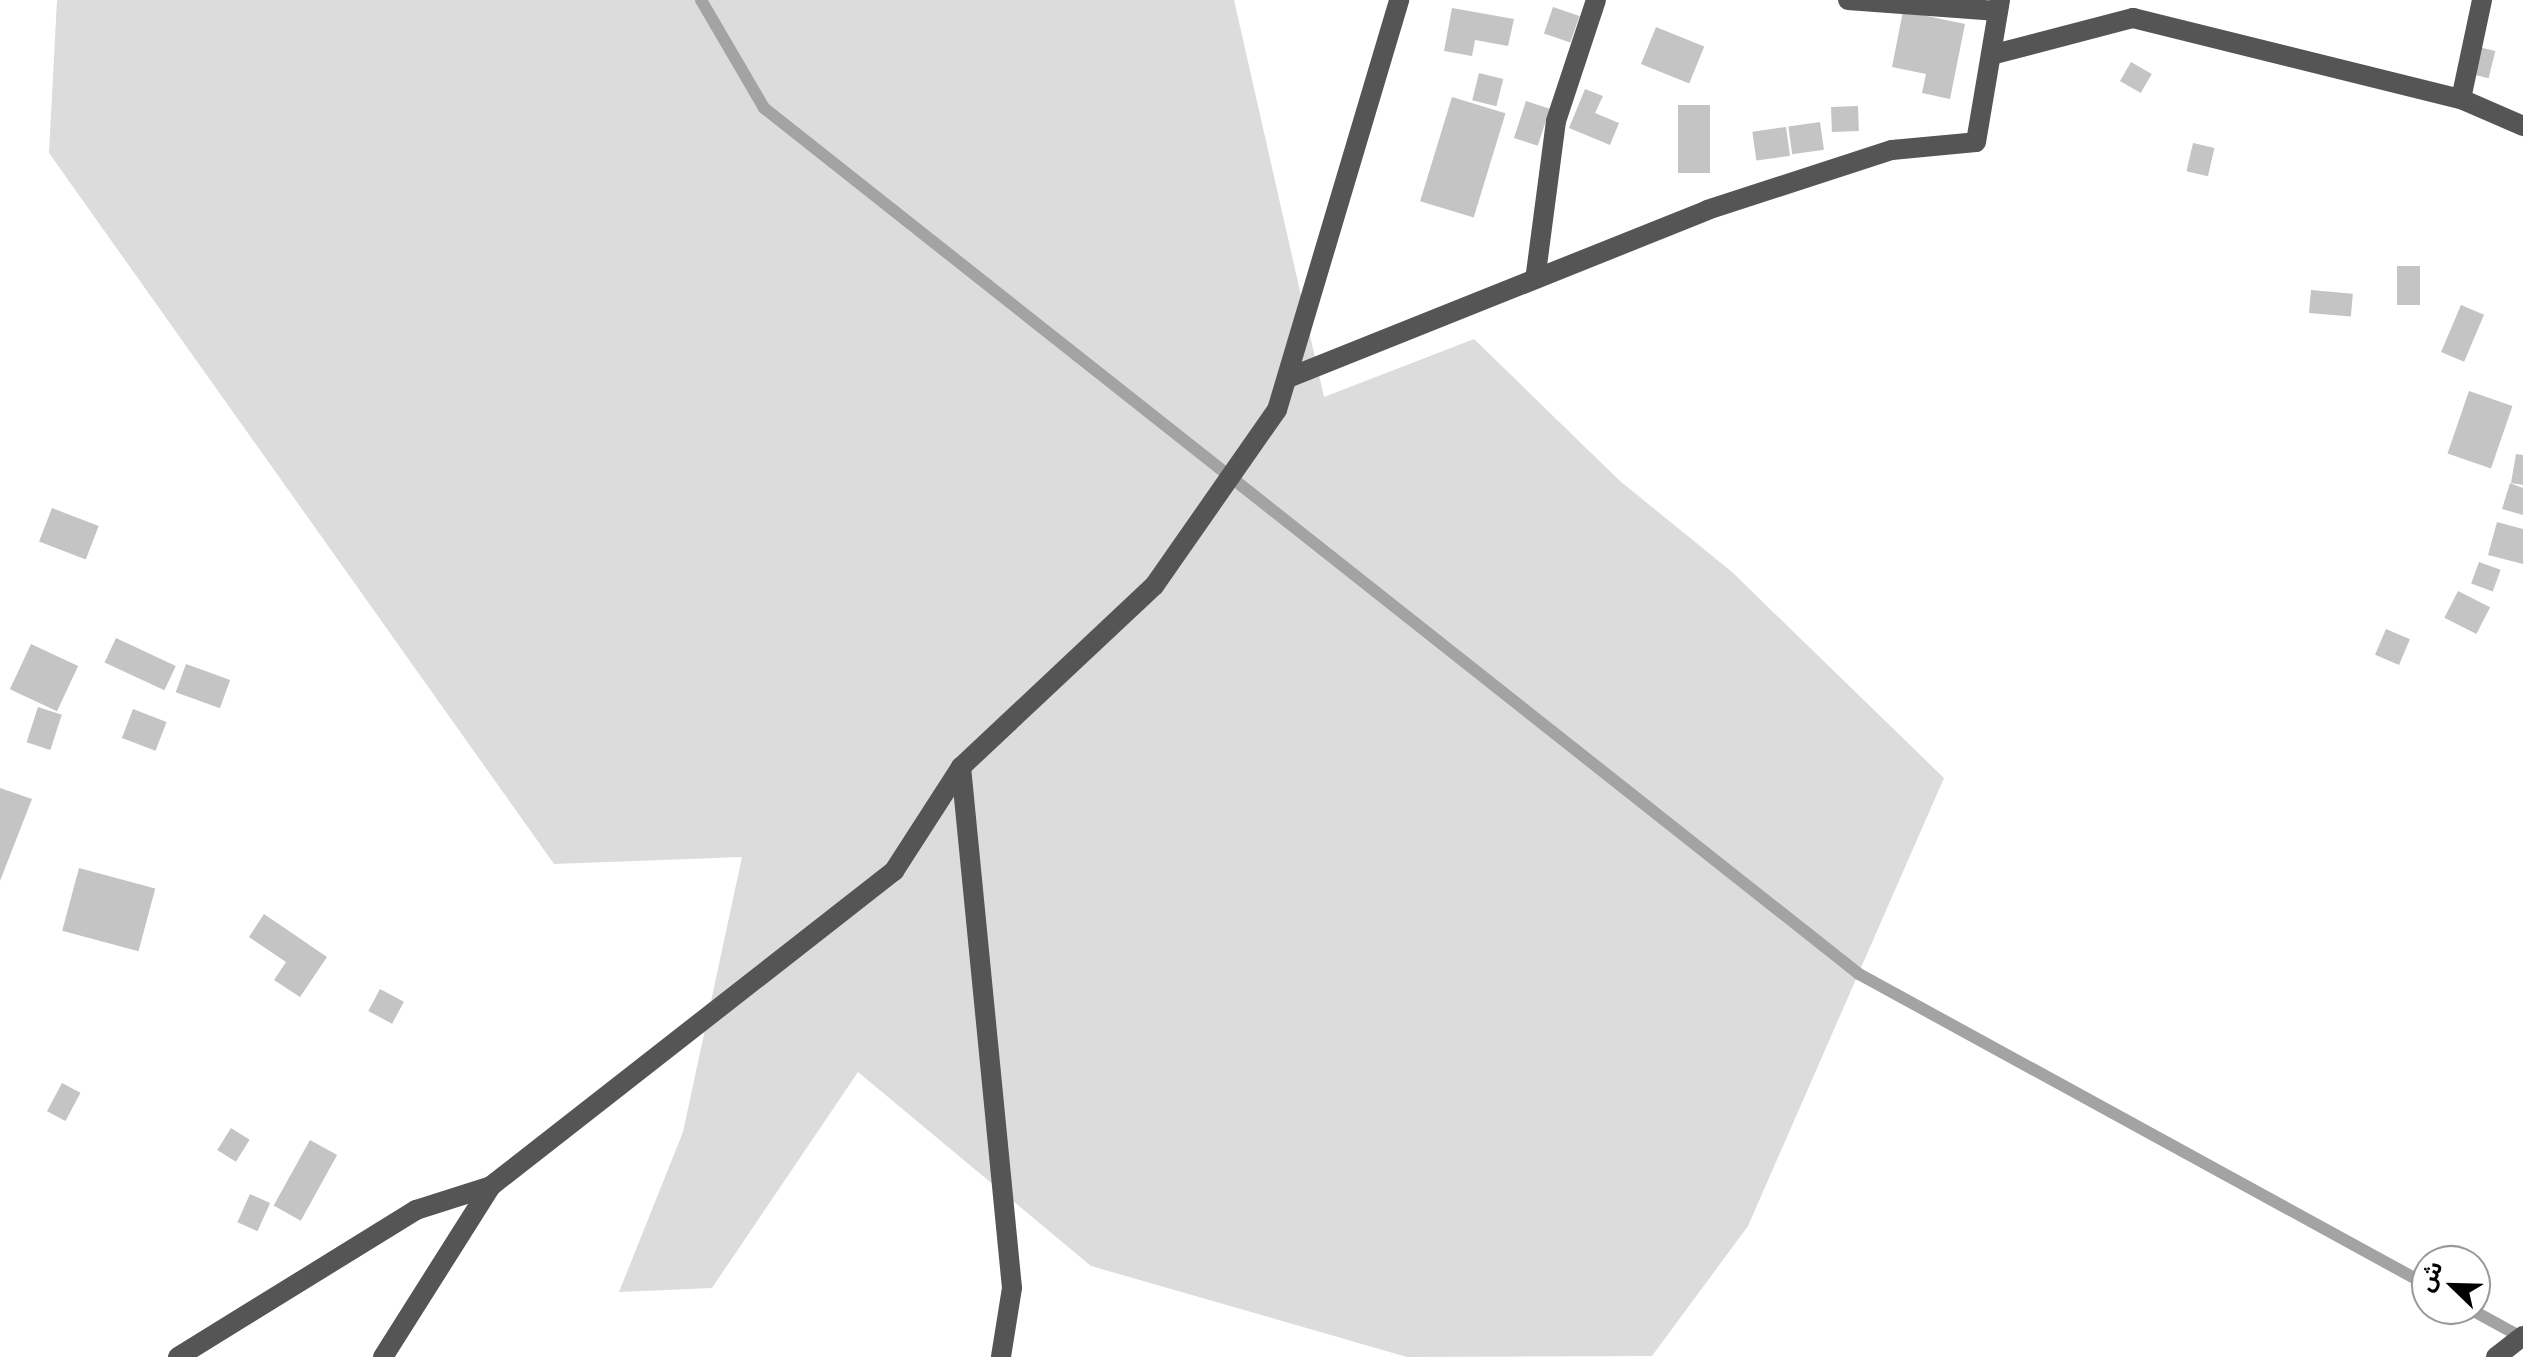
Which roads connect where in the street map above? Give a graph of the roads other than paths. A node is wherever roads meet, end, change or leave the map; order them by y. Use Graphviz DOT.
graph roads {
  1 [pos="1399,0"];
  2 [pos="1596,0"];
  3 [pos="1848,0"];
  4 [pos="2482,0"];
  5 [pos="1999,5"];
  6 [pos="2137,9"];
  7 [pos="1991,55"];
  8 [pos="2461,99"];
  9 [pos="2523,126"];
  10 [pos="1536,273"];
  11 [pos="1288,378"];
  12 [pos="961,767"];
  13 [pos="491,1186"];
  14 [pos="2523,1336"];
  15 [pos="178,1357"];
  16 [pos="383,1357"];
  17 [pos="1001,1357"];
  18 [pos="2496,1357"];
  1 -- 11 [label="street"];
  2 -- 10 [label="street"];
  3 -- 5 [label="street"];
  4 -- 8 [label="street"];
  5 -- 7 [label="street"];
  6 -- 7 [label="street"];
  6 -- 8 [label="street"];
  7 -- 10 [label="street"];
  8 -- 9 [label="street"];
  10 -- 11 [label="street"];
  11 -- 12 [label="street"];
  12 -- 13 [label="street"];
  12 -- 17 [label="street"];
  13 -- 15 [label="street"];
  13 -- 16 [label="street"];
  14 -- 18 [label="street"];
}
